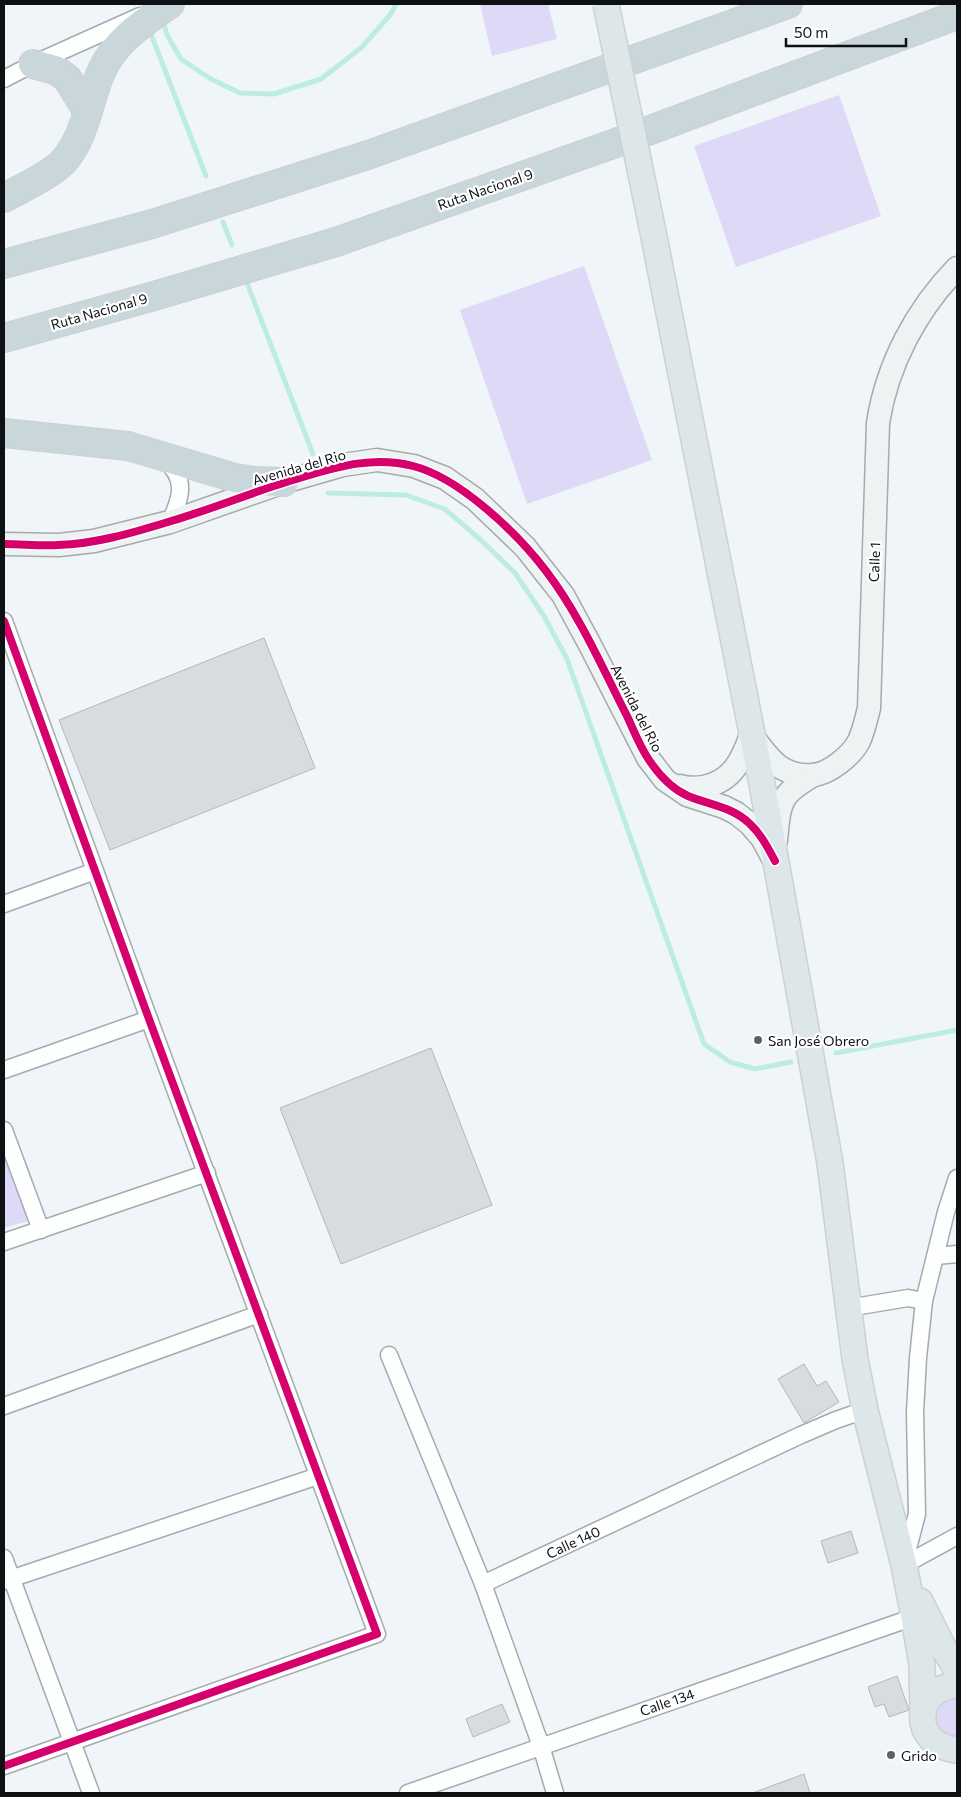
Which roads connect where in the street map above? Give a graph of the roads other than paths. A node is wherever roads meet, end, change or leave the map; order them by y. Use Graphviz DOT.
graph roads {
  1 [pos="163,4"];
  2 [pos="170,4"];
  3 [pos="606,4"];
  4 [pos="788,4"];
  5 [pos="133,10"];
  6 [pos="957,15"];
  7 [pos="33,64"];
  8 [pos="4,79"];
  9 [pos="88,112"];
  10 [pos="4,198"];
  11 [pos="4,264"];
  12 [pos="957,268"];
  13 [pos="4,338"];
  14 [pos="4,433"];
  15 [pos="158,454"];
  16 [pos="284,482"];
  17 [pos="170,522"];
  18 [pos="4,544"];
  19 [pos="4,621"];
  20 [pos="751,735"];
  21 [pos="814,775"];
  22 [pos="665,780"];
  23 [pos="775,861"];
  24 [pos="95,871"];
  25 [pos="4,904"];
  26 [pos="149,1019"];
  27 [pos="4,1070"];
  28 [pos="4,1130"];
  29 [pos="207,1173"];
  30 [pos="957,1178"];
  31 [pos="41,1230"];
  32 [pos="4,1242"];
  33 [pos="957,1254"];
  34 [pos="936,1256"];
  35 [pos="924,1301"];
  36 [pos="848,1308"];
  37 [pos="259,1314"];
  38 [pos="389,1355"];
  39 [pos="4,1406"];
  40 [pos="865,1410"];
  41 [pos="318,1476"];
  42 [pos="957,1536"];
  43 [pos="4,1558"];
  44 [pos="904,1564"];
  45 [pos="8,1580"];
  46 [pos="483,1584"];
  47 [pos="920,1616"];
  48 [pos="957,1670"];
  49 [pos="957,1685"];
  50 [pos="922,1715"];
  51 [pos="72,1743"];
  52 [pos="541,1746"];
  53 [pos="947,1747"];
  54 [pos="4,1766"];
  55 [pos="957,1770"];
  56 [pos="91,1793"];
  57 [pos="408,1793"];
  58 [pos="555,1793"];
  1 -- 5 [label="street"];
  2 -- 9 [label="highway"];
  3 -- 20 [label="main road, bridge"];
  4 -- 11 [label="highway"];
  5 -- 7 [label="street"];
  6 -- 13 [label="highway, Ruta Nacional 9"];
  7 -- 8 [label="street"];
  7 -- 9 [label="highway"];
  9 -- 10 [label="highway"];
  12 -- 21 [label="street, Calle 1"];
  14 -- 15 [label="highway"];
  15 -- 16 [label="highway"];
  15 -- 17 [label="street"];
  16 -- 17 [label="street, Avenida del Rio"];
  16 -- 22 [label="street, Avenida del Rio"];
  17 -- 18 [label="street, Avenida del Rio"];
  19 -- 24 [label="street"];
  20 -- 21 [label="street"];
  20 -- 22 [label="street"];
  20 -- 23 [label="main road"];
  21 -- 23 [label="street, Calle 1"];
  22 -- 23 [label="street, Avenida del Rio"];
  23 -- 36 [label="main road"];
  24 -- 25 [label="street"];
  24 -- 26 [label="street"];
  26 -- 27 [label="street"];
  26 -- 29 [label="street"];
  28 -- 31 [label="street"];
  29 -- 31 [label="street"];
  29 -- 37 [label="street"];
  30 -- 34 [label="street"];
  31 -- 32 [label="street"];
  33 -- 34 [label="street"];
  34 -- 35 [label="street"];
  35 -- 36 [label="street"];
  35 -- 44 [label="street"];
  36 -- 40 [label="main road"];
  37 -- 39 [label="street"];
  37 -- 41 [label="street"];
  38 -- 46 [label="street"];
  40 -- 44 [label="main road"];
  40 -- 46 [label="street, Calle 140"];
  41 -- 45 [label="street"];
  41 -- 51 [label="street"];
  42 -- 44 [label="street"];
  43 -- 45 [label="street"];
  44 -- 47 [label="main road"];
  45 -- 51 [label="street"];
  46 -- 52 [label="street"];
  47 -- 48 [label="main road"];
  47 -- 50 [label="main road"];
  47 -- 52 [label="street, Calle 134"];
  49 -- 50 [label="main road"];
  50 -- 53 [label="main road"];
  51 -- 54 [label="street"];
  51 -- 56 [label="street"];
  52 -- 57 [label="street, Calle 134"];
  52 -- 58 [label="street"];
  53 -- 55 [label="main road"];
}
